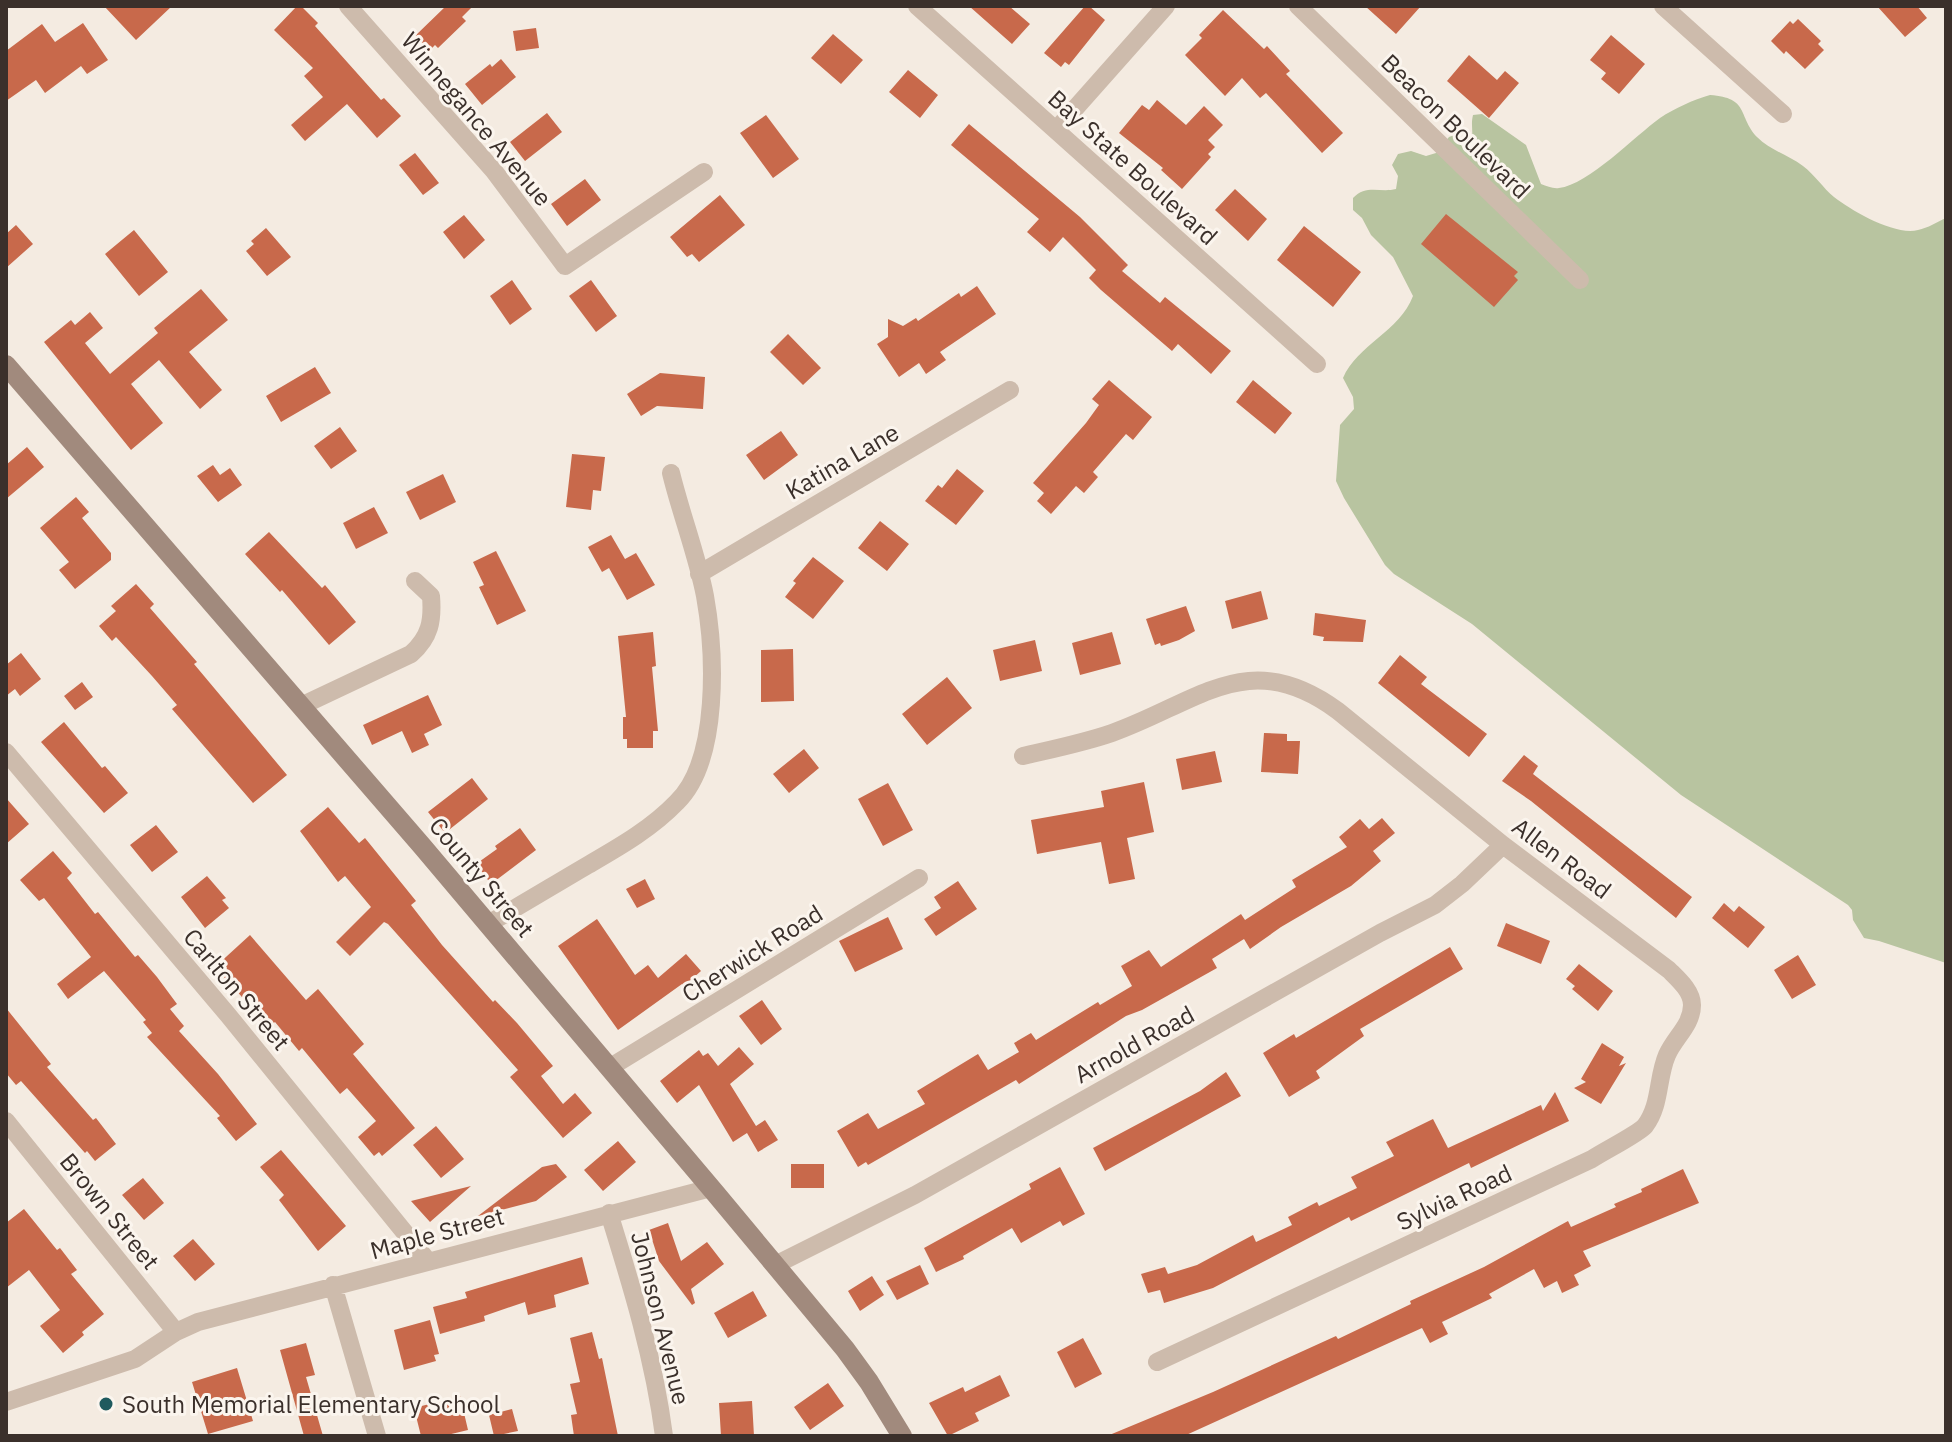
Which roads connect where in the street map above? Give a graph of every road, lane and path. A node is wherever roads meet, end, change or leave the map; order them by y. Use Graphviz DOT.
graph roads {
  1 [pos="348,6"];
  2 [pos="917,6"];
  3 [pos="1166,6"];
  4 [pos="1298,6"];
  5 [pos="1663,6"];
  6 [pos="1783,114"];
  7 [pos="1056,130"];
  8 [pos="704,172"];
  9 [pos="1580,280"];
  10 [pos="1317,364"];
  11 [pos="6,365"];
  12 [pos="1010,390"];
  13 [pos="671,473"];
  14 [pos="699,574"];
  15 [pos="415,581"];
  16 [pos="301,706"];
  17 [pos="6,752"];
  18 [pos="1023,756"];
  19 [pos="1503,845"];
  20 [pos="919,878"];
  21 [pos="488,924"];
  22 [pos="1692,1001"];
  23 [pos="609,1068"];
  24 [pos="6,1121"];
  25 [pos="711,1188"];
  26 [pos="609,1213"];
  27 [pos="427,1260"];
  28 [pos="775,1265"];
  29 [pos="333,1285"];
  30 [pos="176,1332"];
  31 [pos="1157,1362"];
  32 [pos="6,1402"];
  33 [pos="377,1436"];
  34 [pos="664,1436"];
  35 [pos="902,1436"];
  1 -- 8 [label="street, Winnegance Avenue"];
  2 -- 7 [label="street, Bay State Boulevard"];
  3 -- 7 [label="street"];
  4 -- 9 [label="street, Beacon Boulevard"];
  5 -- 6 [label="street"];
  7 -- 10 [label="street, Bay State Boulevard"];
  11 -- 16 [label="main road, County Street"];
  12 -- 14 [label="street, Katina Lane"];
  13 -- 14 [label="street"];
  14 -- 21 [label="street"];
  15 -- 16 [label="street"];
  16 -- 21 [label="main road, County Street"];
  17 -- 27 [label="street, Carlton Street"];
  18 -- 19 [label="street, Allen Road"];
  19 -- 22 [label="street, Allen Road"];
  19 -- 28 [label="street, Arnold Road"];
  20 -- 23 [label="street, Cherwick Road"];
  21 -- 23 [label="main road, County Street"];
  22 -- 31 [label="street, Sylvia Road"];
  23 -- 25 [label="main road, County Street"];
  24 -- 30 [label="street, Brown Street"];
  25 -- 26 [label="street, Maple Street"];
  25 -- 28 [label="main road, County Street"];
  26 -- 27 [label="street, Maple Street"];
  26 -- 34 [label="street, Johnson Avenue"];
  27 -- 29 [label="street, Maple Street"];
  28 -- 35 [label="main road, County Street"];
  29 -- 30 [label="street, Maple Street"];
  29 -- 33 [label="street"];
  30 -- 32 [label="street, Maple Street"];
}
